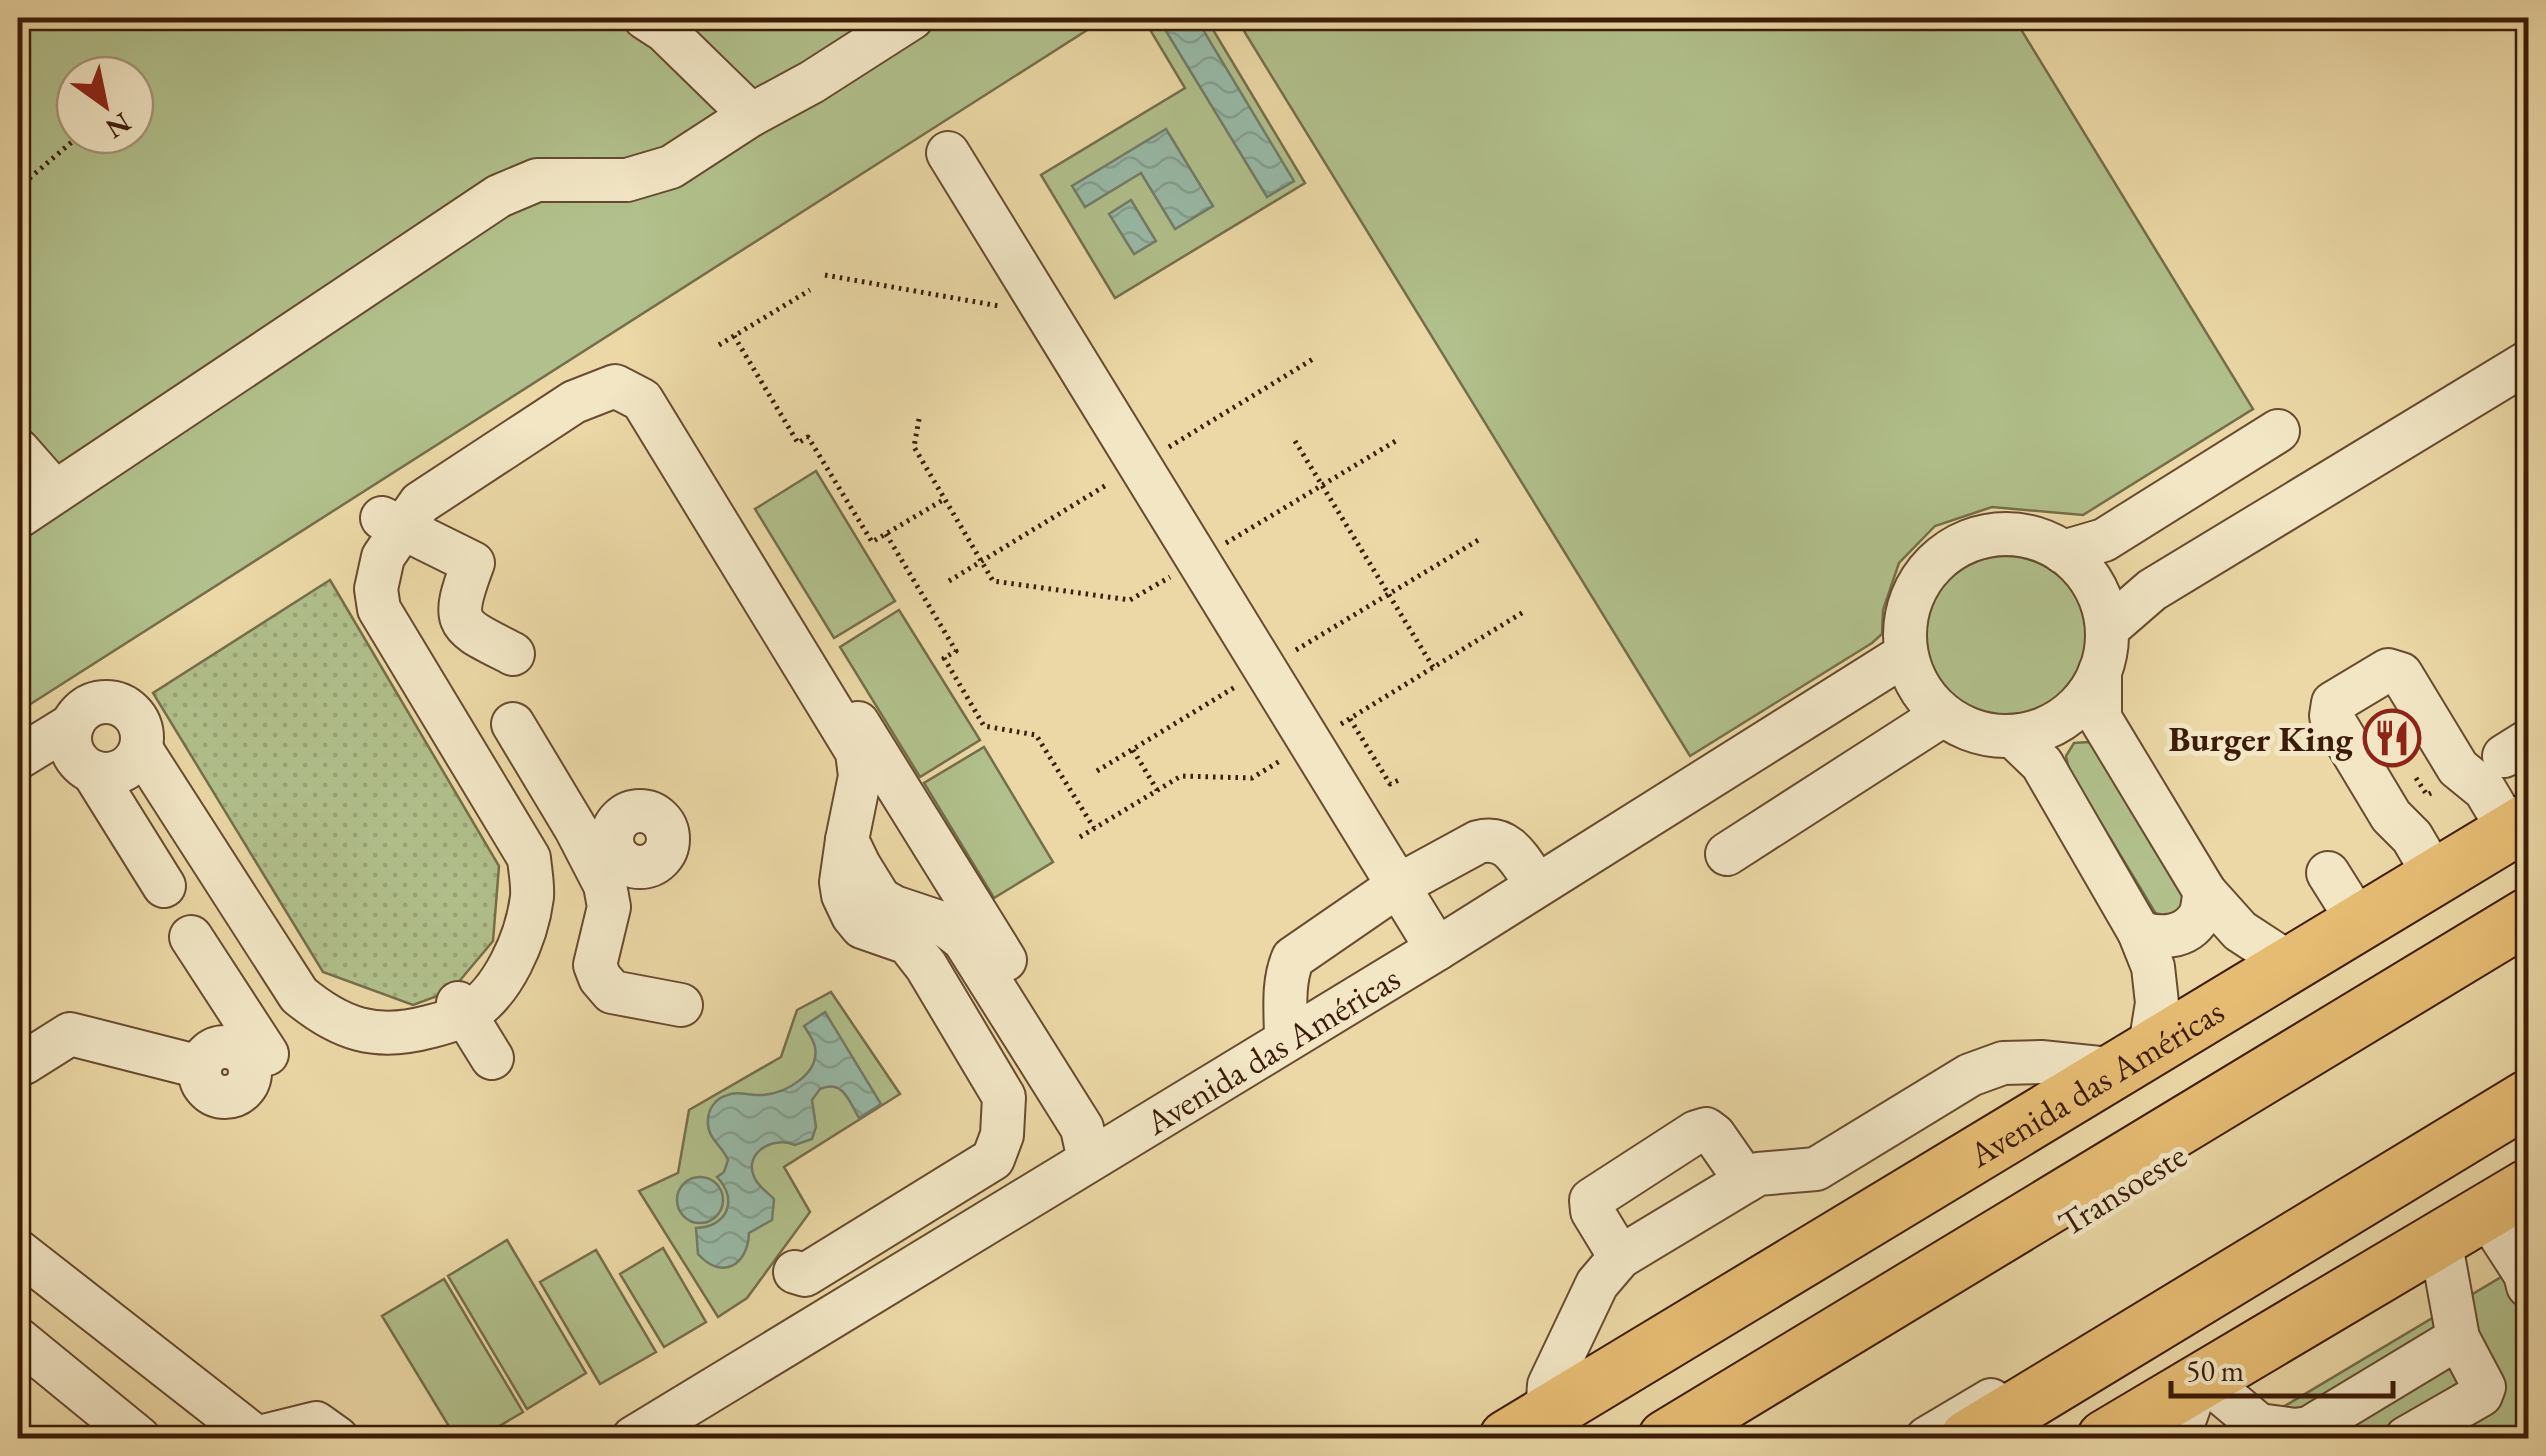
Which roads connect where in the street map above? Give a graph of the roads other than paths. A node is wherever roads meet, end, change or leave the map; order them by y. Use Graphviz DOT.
graph roads {
  1 [pos="645,18"];
  2 [pos="912,18"];
  3 [pos="750,115"];
  4 [pos="948,153"];
  5 [pos="2528,362"];
  6 [pos="2278,431"];
  7 [pos="18,450"];
  8 [pos="55,492"];
  9 [pos="18,517"];
  10 [pos="392,523"];
  11 [pos="2063,552"];
  12 [pos="2107,629"];
  13 [pos="513,654"];
  14 [pos="1906,654"];
  15 [pos="2100,671"];
  16 [pos="1944,715"];
  17 [pos="72,724"];
  18 [pos="138,732"];
  19 [pos="2012,736"];
  20 [pos="449,738"];
  21 [pos="18,758"];
  22 [pos="93,772"];
  23 [pos="2519,826"];
  24 [pos="848,840"];
  25 [pos="598,843"];
  26 [pos="1726,854"];
  27 [pos="2328,873"];
  28 [pos="2436,878"];
  29 [pos="523,880"];
  30 [pos="1536,884"];
  31 [pos="1398,885"];
  32 [pos="164,886"];
  33 [pos="2205,892"];
  34 [pos="2528,916"];
  35 [pos="2360,924"];
  36 [pos="2139,932"];
  37 [pos="192,938"];
  38 [pos="2528,939"];
  39 [pos="966,944"];
  40 [pos="1436,949"];
  41 [pos="2292,965"];
  42 [pos="926,966"];
  43 [pos="319,1002"];
  44 [pos="681,1005"];
  45 [pos="461,1009"];
  46 [pos="1286,1040"];
  47 [pos="237,1052"];
  48 [pos="492,1058"];
  49 [pos="2134,1061"];
  50 [pos="24,1063"];
  51 [pos="2528,1072"];
  52 [pos="2528,1098"];
  53 [pos="2528,1118"];
  54 [pos="1104,1150"];
  55 [pos="2442,1152"];
  56 [pos="1746,1181"];
  57 [pos="2497,1213"];
  58 [pos="18,1252"];
  59 [pos="1620,1257"];
  60 [pos="795,1272"];
  61 [pos="2528,1286"];
  62 [pos="2458,1338"];
  63 [pos="18,1339"];
  64 [pos="2200,1380"];
  65 [pos="1527,1426"];
  66 [pos="2254,1432"];
  67 [pos="140,1438"];
  68 [pos="257,1438"];
  69 [pos="337,1438"];
  70 [pos="633,1438"];
  71 [pos="1666,1438"];
  72 [pos="1715,1438"];
  73 [pos="1927,1438"];
  74 [pos="1968,1438"];
  75 [pos="2105,1438"];
  76 [pos="2178,1438"];
  77 [pos="2406,1438"];
  1 -- 3 [label="street"];
  2 -- 3 [label="street"];
  3 -- 8 [label="street"];
  4 -- 31 [label="street"];
  5 -- 12 [label="street"];
  6 -- 11 [label="street"];
  7 -- 8 [label="street"];
  8 -- 9 [label="street"];
  10 -- 13 [label="street"];
  10 -- 20 [label="street"];
  10 -- 24 [label="street"];
  10 -- 54 [label="street"];
  11 -- 12 [label="street"];
  11 -- 14 [label="street"];
  12 -- 15 [label="street"];
  14 -- 16 [label="street"];
  14 -- 30 [label="street, Avenida das Américas"];
  15 -- 19 [label="street"];
  15 -- 33 [label="street"];
  16 -- 19 [label="street"];
  16 -- 26 [label="street"];
  17 -- 18 [label="street"];
  17 -- 21 [label="street"];
  17 -- 22 [label="street"];
  18 -- 22 [label="street"];
  18 -- 43 [label="street"];
  19 -- 36 [label="street"];
  20 -- 25 [label="street"];
  20 -- 29 [label="street"];
  22 -- 32 [label="street"];
  23 -- 28 [label="main road, Avenida das Américas"];
  23 -- 28 [label="street"];
  24 -- 39 [label="street"];
  24 -- 42 [label="street"];
  25 -- 29 [label="street"];
  25 -- 44 [label="street"];
  27 -- 35 [label="street"];
  28 -- 35 [label="main road, Avenida das Américas"];
  29 -- 45 [label="street"];
  30 -- 31 [label="street"];
  30 -- 40 [label="street, Avenida das Américas"];
  31 -- 40 [label="street"];
  31 -- 46 [label="street"];
  33 -- 36 [label="street"];
  33 -- 41 [label="street"];
  34 -- 71 [label="main road"];
  35 -- 41 [label="main road, Avenida das Américas"];
  36 -- 49 [label="street"];
  37 -- 47 [label="street"];
  38 -- 72 [label="street, Transoeste"];
  39 -- 42 [label="street"];
  39 -- 54 [label="street"];
  40 -- 46 [label="street, Avenida das Américas"];
  41 -- 49 [label="main road, Avenida das Américas"];
  42 -- 60 [label="street"];
  43 -- 45 [label="street"];
  43 -- 47 [label="street"];
  45 -- 48 [label="street"];
  46 -- 54 [label="street, Avenida das Américas"];
  47 -- 50 [label="street"];
  49 -- 56 [label="street"];
  49 -- 65 [label="main road, Avenida das Américas"];
  51 -- 73 [label="street"];
  52 -- 55 [label="main road"];
  53 -- 55 [label="main road"];
  54 -- 70 [label="street, Avenida das Américas"];
  55 -- 74 [label="main road"];
  56 -- 59 [label="street"];
  56 -- 59 [label="street"];
  57 -- 61 [label="street"];
  57 -- 62 [label="street"];
  57 -- 64 [label="main road"];
  58 -- 68 [label="street"];
  59 -- 65 [label="street"];
  62 -- 66 [label="street"];
  62 -- 77 [label="street"];
  63 -- 67 [label="street"];
  64 -- 66 [label="street"];
  64 -- 75 [label="main road"];
  64 -- 76 [label="street"];
  68 -- 69 [label="street"];
}
